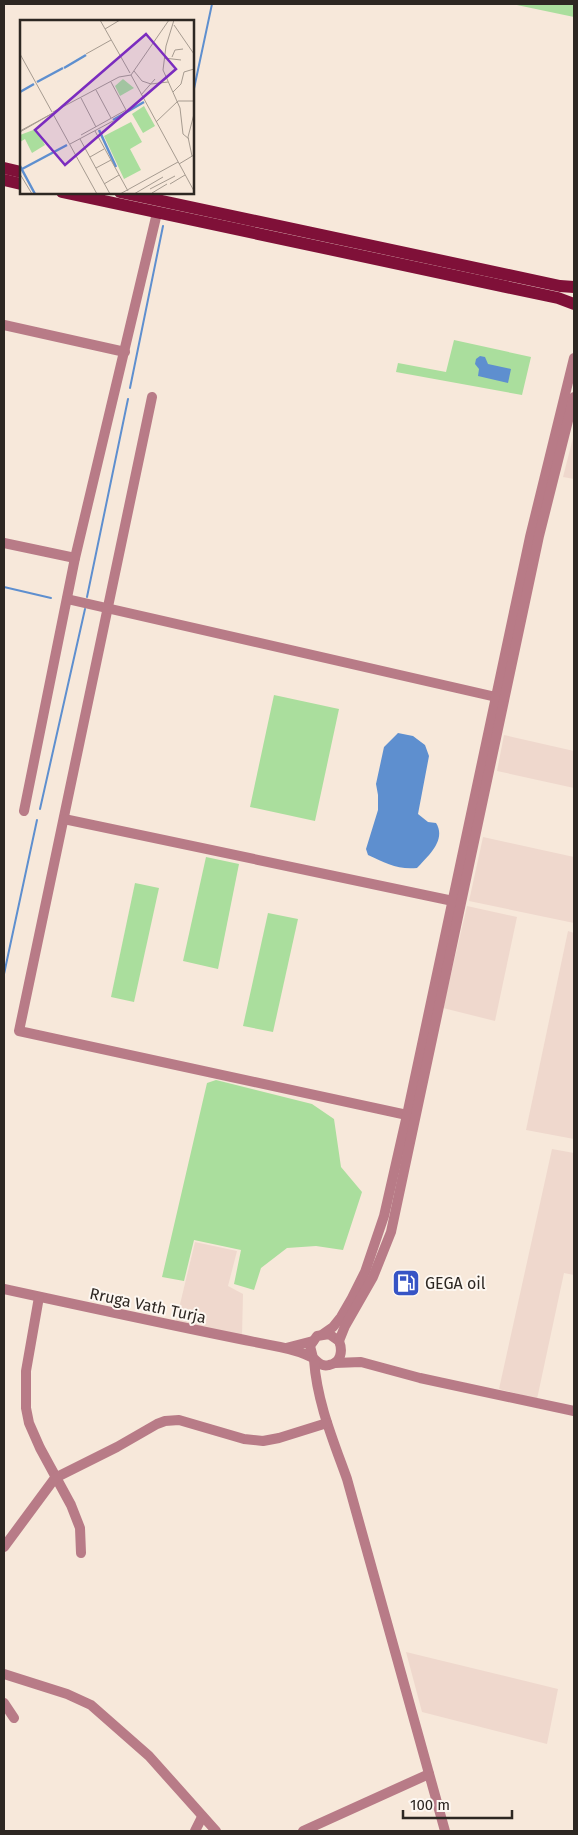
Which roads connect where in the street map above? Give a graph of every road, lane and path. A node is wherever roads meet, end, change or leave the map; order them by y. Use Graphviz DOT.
graph roads {
  1 [pos="4,168"];
  2 [pos="20,172"];
  3 [pos="4,180"];
  4 [pos="20,184"];
  5 [pos="71,194"];
  6 [pos="129,194"];
  7 [pos="157,213"];
  8 [pos="574,287"];
  9 [pos="574,304"];
  10 [pos="4,325"];
  11 [pos="125,352"];
  12 [pos="574,358"];
  13 [pos="152,397"];
  14 [pos="574,397"];
  15 [pos="4,543"];
  16 [pos="75,558"];
  17 [pos="67,599"];
  18 [pos="107,608"];
  19 [pos="496,697"];
  20 [pos="24,811"];
  21 [pos="64,819"];
  22 [pos="453,901"];
  23 [pos="407,1115"];
  24 [pos="4,1289"];
  25 [pos="39,1297"];
  26 [pos="323,1334"];
  27 [pos="313,1341"];
  28 [pos="340,1344"];
  29 [pos="286,1348"];
  30 [pos="314,1359"];
  31 [pos="360,1362"];
  32 [pos="333,1364"];
  33 [pos="319,1390"];
  34 [pos="574,1411"];
  35 [pos="327,1423"];
  36 [pos="55,1478"];
  37 [pos="8,1536"];
  38 [pos="4,1547"];
  39 [pos="81,1553"];
  40 [pos="4,1674"];
  41 [pos="4,1703"];
  42 [pos="14,1718"];
  43 [pos="429,1774"];
  44 [pos="202,1817"];
  45 [pos="195,1831"];
  46 [pos="216,1831"];
  47 [pos="303,1831"];
  48 [pos="445,1831"];
  1 -- 2 [label="main road"];
  3 -- 4 [label="main road"];
  5 -- 7 [label="main road"];
  6 -- 8 [label="main road"];
  7 -- 9 [label="main road"];
  7 -- 11 [label="street"];
  10 -- 11 [label="street"];
  11 -- 16 [label="street"];
  12 -- 19 [label="street"];
  13 -- 18 [label="street"];
  14 -- 28 [label="street"];
  15 -- 16 [label="street"];
  16 -- 17 [label="street"];
  17 -- 18 [label="street"];
  17 -- 20 [label="street"];
  18 -- 19 [label="street"];
  18 -- 21 [label="street"];
  19 -- 22 [label="street"];
  21 -- 22 [label="street"];
  21 -- 23 [label="street"];
  22 -- 23 [label="street"];
  23 -- 26 [label="street"];
  24 -- 25 [label="street, Rruga Vath Turja"];
  25 -- 29 [label="street, Rruga Vath Turja"];
  25 -- 36 [label="street"];
  26 -- 27 [label="street, Rruga Vath Turja"];
  26 -- 28 [label="street, Rruga Vath Turja"];
  27 -- 29 [label="street, Rruga Vath Turja"];
  27 -- 30 [label="street"];
  28 -- 31 [label="street, Rruga Vath Turja"];
  28 -- 32 [label="street"];
  29 -- 30 [label="street, Rruga Vath Turja"];
  30 -- 32 [label="street, Rruga Vath Turja"];
  30 -- 33 [label="street"];
  31 -- 32 [label="street, Rruga Vath Turja"];
  31 -- 34 [label="street, Rruga Vath Turja"];
  32 -- 33 [label="street"];
  33 -- 35 [label="street"];
  35 -- 36 [label="street"];
  35 -- 43 [label="street"];
  36 -- 37 [label="street"];
  36 -- 39 [label="street"];
  37 -- 38 [label="street"];
  40 -- 44 [label="street"];
  41 -- 42 [label="street"];
  43 -- 47 [label="street"];
  43 -- 48 [label="street"];
  44 -- 45 [label="street"];
  44 -- 46 [label="street"];
}
